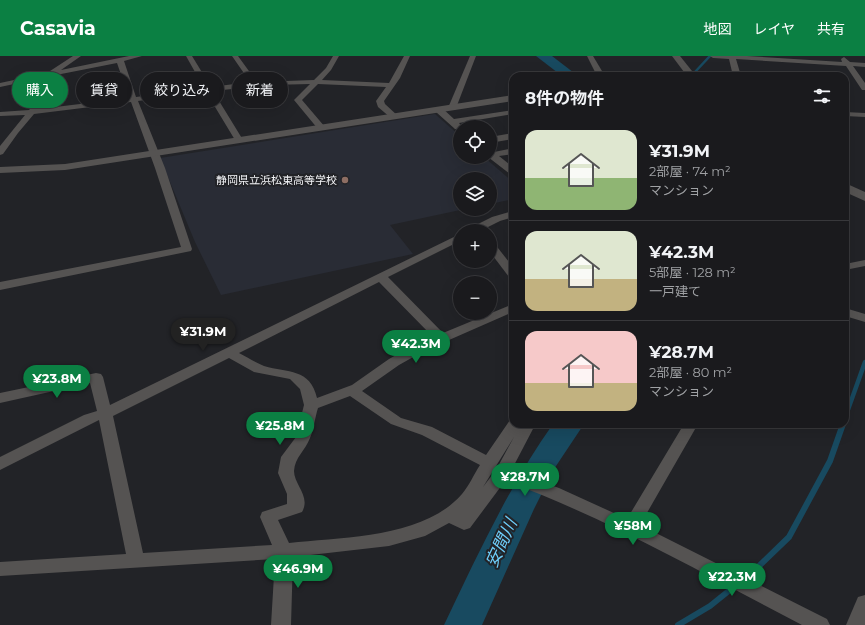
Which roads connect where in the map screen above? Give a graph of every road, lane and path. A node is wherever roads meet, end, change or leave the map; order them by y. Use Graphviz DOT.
graph roads {
  1 [pos="78,56"];
  2 [pos="139,56"];
  3 [pos="189,56"];
  4 [pos="235,56"];
  5 [pos="336,56"];
  6 [pos="407,56"];
  7 [pos="473,56"];
  8 [pos="590,56"];
  9 [pos="676,56"];
  10 [pos="713,56"];
  11 [pos="842,56"];
  12 [pos="732,57"];
  13 [pos="120,60"];
  14 [pos="847,64"];
  15 [pos="865,65"];
  16 [pos="53,72"];
  17 [pos="65,72"];
  18 [pos="198,72"];
  19 [pos="246,72"];
  20 [pos="599,72"];
  21 [pos="689,72"];
  22 [pos="736,72"];
  23 [pos="316,82"];
  24 [pos="12,83"];
  25 [pos="288,83"];
  26 [pos="391,85"];
  27 [pos="0,86"];
  28 [pos="865,88"];
  29 [pos="140,98"];
  30 [pos="134,99"];
  31 [pos="509,99"];
  32 [pos="35,108"];
  33 [pos="220,108"];
  34 [pos="452,108"];
  35 [pos="439,110"];
  36 [pos="30,113"];
  37 [pos="509,113"];
  38 [pos="0,114"];
  39 [pos="849,114"];
  40 [pos="394,116"];
  41 [pos="865,116"];
  42 [pos="452,122"];
  43 [pos="321,127"];
  44 [pos="509,137"];
  45 [pos="497,139"];
  46 [pos="239,140"];
  47 [pos="0,152"];
  48 [pos="154,152"];
  49 [pos="509,152"];
  50 [pos="497,153"];
  51 [pos="497,159"];
  52 [pos="509,169"];
  53 [pos="0,170"];
  54 [pos="849,188"];
  55 [pos="865,197"];
  56 [pos="509,215"];
  57 [pos="486,224"];
  58 [pos="453,241"];
  59 [pos="497,254"];
  60 [pos="865,263"];
  61 [pos="849,266"];
  62 [pos="509,270"];
  63 [pos="381,277"];
  64 [pos="0,286"];
  65 [pos="509,310"];
  66 [pos="849,313"];
  67 [pos="865,318"];
  68 [pos="441,338"];
  69 [pos="230,353"];
  70 [pos="351,390"];
  71 [pos="0,398"];
  72 [pos="311,404"];
  73 [pos="105,414"];
  74 [pos="514,428"];
  75 [pos="526,428"];
  76 [pos="689,428"];
  77 [pos="0,464"];
  78 [pos="499,470"];
  79 [pos="630,528"];
  80 [pos="284,551"];
  81 [pos="136,560"];
  82 [pos="0,569"];
  83 [pos="865,603"];
  84 [pos="281,625"];
  85 [pos="820,625"];
  86 [pos="856,625"];
  1 -- 16 [label="street"];
  2 -- 13 [label="street"];
  3 -- 18 [label="street"];
  4 -- 19 [label="street"];
  5 -- 23 [label="street"];
  6 -- 26 [label="street"];
  7 -- 34 [label="street"];
  8 -- 20 [label="street"];
  9 -- 21 [label="street"];
  10 -- 12 [label="street"];
  11 -- 14 [label="street"];
  12 -- 14 [label="street"];
  12 -- 22 [label="street"];
  13 -- 17 [label="street"];
  13 -- 30 [label="street"];
  14 -- 15 [label="street"];
  14 -- 28 [label="street"];
  23 -- 25 [label="street"];
  23 -- 26 [label="street"];
  23 -- 43 [label="street"];
  24 -- 27 [label="street"];
  26 -- 40 [label="street"];
  29 -- 30 [label="street"];
  30 -- 36 [label="street"];
  30 -- 48 [label="street"];
  31 -- 34 [label="street"];
  32 -- 36 [label="street"];
  33 -- 46 [label="street"];
  34 -- 35 [label="street"];
  35 -- 40 [label="street"];
  35 -- 42 [label="street"];
  36 -- 38 [label="street"];
  36 -- 47 [label="street"];
  37 -- 42 [label="street"];
  39 -- 41 [label="street"];
  40 -- 43 [label="street"];
  43 -- 46 [label="street"];
  44 -- 45 [label="street"];
  46 -- 48 [label="street"];
  48 -- 53 [label="street"];
  48 -- 64 [label="street"];
  49 -- 50 [label="street"];
  51 -- 52 [label="street"];
  54 -- 55 [label="street"];
  56 -- 57 [label="street"];
  58 -- 63 [label="street"];
  59 -- 62 [label="street"];
  60 -- 61 [label="street"];
  63 -- 68 [label="street"];
  63 -- 69 [label="street"];
  65 -- 68 [label="street"];
  66 -- 67 [label="street"];
  68 -- 70 [label="street"];
  69 -- 72 [label="street"];
  69 -- 73 [label="street"];
  70 -- 72 [label="street"];
  70 -- 78 [label="street"];
  71 -- 73 [label="street"];
  72 -- 80 [label="street"];
  73 -- 77 [label="street"];
  73 -- 81 [label="street"];
  74 -- 78 [label="street"];
  75 -- 78 [label="street"];
  76 -- 79 [label="street"];
  78 -- 79 [label="street"];
  78 -- 80 [label="street"];
  79 -- 85 [label="street"];
  80 -- 81 [label="street"];
  80 -- 84 [label="street"];
  81 -- 82 [label="street"];
  83 -- 86 [label="street"];
}
